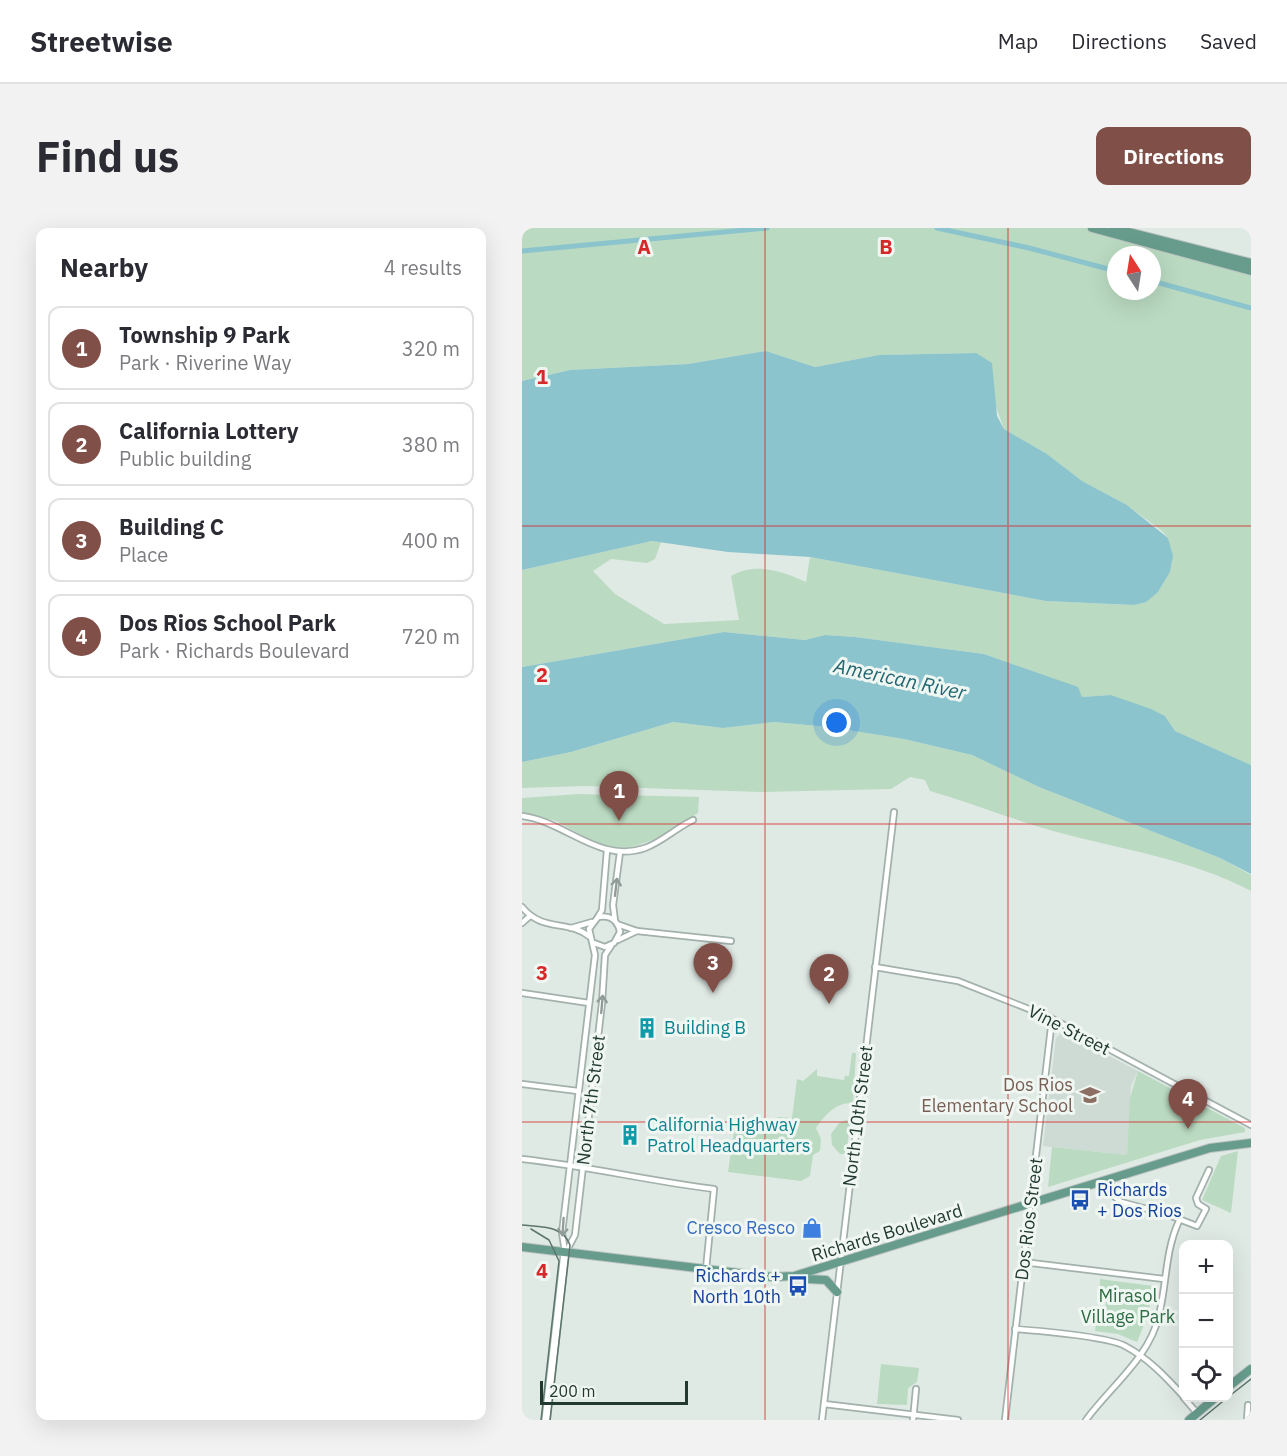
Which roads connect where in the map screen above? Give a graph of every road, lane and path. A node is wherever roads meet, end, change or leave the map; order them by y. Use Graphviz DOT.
graph roads {
  1 [pos="1092,228"];
  2 [pos="1113,228"];
  3 [pos="1251,263"];
  4 [pos="1251,271"];
  5 [pos="894,812"];
  6 [pos="522,816"];
  7 [pos="693,820"];
  8 [pos="607,850"];
  9 [pos="620,852"];
  10 [pos="522,908"];
  11 [pos="531,916"];
  12 [pos="598,917"];
  13 [pos="592,922"];
  14 [pos="616,922"];
  15 [pos="522,923"];
  16 [pos="571,927"];
  17 [pos="637,931"];
  18 [pos="590,937"];
  19 [pos="617,940"];
  20 [pos="731,941"];
  21 [pos="594,944"];
  22 [pos="611,946"];
  23 [pos="876,967"];
  24 [pos="522,993"];
  25 [pos="589,1003"];
  26 [pos="1052,1019"];
  27 [pos="522,1084"];
  28 [pos="578,1091"];
  29 [pos="1251,1125"];
  30 [pos="1251,1143"];
  31 [pos="522,1159"];
  32 [pos="571,1164"];
  33 [pos="583,1166"];
  34 [pos="1209,1170"];
  35 [pos="1110,1179"];
  36 [pos="1032,1203"];
  37 [pos="1179,1221"];
  38 [pos="522,1247"];
  39 [pos="565,1252"];
  40 [pos="1023,1262"];
  41 [pos="841,1263"];
  42 [pos="705,1269"];
  43 [pos="801,1275"];
  44 [pos="1164,1279"];
  45 [pos="837,1292"];
  46 [pos="1015,1329"];
  47 [pos="1140,1355"];
  48 [pos="1251,1369"];
  49 [pos="1233,1383"];
  50 [pos="916,1389"];
  51 [pos="1179,1392"];
  52 [pos="1188,1402"];
  53 [pos="1210,1402"];
  54 [pos="824,1404"];
  55 [pos="1248,1405"];
  56 [pos="1197,1413"];
  57 [pos="913,1418"];
  58 [pos="546,1420"];
  59 [pos="822,1420"];
  60 [pos="958,1420"];
  61 [pos="1005,1420"];
  62 [pos="1086,1420"];
  63 [pos="1189,1420"];
  64 [pos="1246,1420"];
  1 -- 4 [label="main road"];
  2 -- 3 [label="main road"];
  5 -- 23 [label="street, North 10th Street"];
  6 -- 8 [label="street"];
  7 -- 9 [label="street"];
  8 -- 9 [label="street"];
  8 -- 12 [label="street"];
  14 -- 9 [label="street, one-way"];
  10 -- 11 [label="street"];
  11 -- 15 [label="street"];
  11 -- 16 [label="street"];
  12 -- 13 [label="street"];
  12 -- 14 [label="street"];
  13 -- 16 [label="street"];
  13 -- 18 [label="street"];
  14 -- 17 [label="street"];
  14 -- 19 [label="street"];
  16 -- 18 [label="street"];
  17 -- 19 [label="street"];
  17 -- 20 [label="street"];
  18 -- 21 [label="street"];
  19 -- 22 [label="street"];
  21 -- 22 [label="street"];
  21 -- 25 [label="street, North 7th Street"];
  33 -- 22 [label="street, North 7th Street, one-way"];
  23 -- 26 [label="street, Vine Street"];
  23 -- 41 [label="street, North 10th Street"];
  24 -- 25 [label="street"];
  25 -- 28 [label="street, North 7th Street"];
  26 -- 29 [label="street, Vine Street"];
  26 -- 36 [label="street, Dos Rios Street"];
  27 -- 28 [label="street"];
  28 -- 32 [label="street, North 7th Street"];
  30 -- 35 [label="main road, Richards Boulevard"];
  31 -- 32 [label="street"];
  32 -- 33 [label="street"];
  32 -- 39 [label="street, North 7th Street, one-way"];
  33 -- 39 [label="street, North 7th Street"];
  33 -- 42 [label="street"];
  34 -- 37 [label="street"];
  35 -- 36 [label="main road, Richards Boulevard"];
  35 -- 37 [label="street"];
  36 -- 40 [label="street, Dos Rios Street"];
  36 -- 41 [label="main road, Richards Boulevard"];
  37 -- 44 [label="street"];
  38 -- 39 [label="main road, Richards Boulevard"];
  39 -- 42 [label="main road, Richards Boulevard"];
  39 -- 58 [label="main road, North 7th Street"];
  40 -- 44 [label="street"];
  40 -- 46 [label="street, Dos Rios Street"];
  41 -- 43 [label="main road, Richards Boulevard"];
  41 -- 45 [label="street, North 10th Street"];
  42 -- 43 [label="main road, Richards Boulevard"];
  43 -- 45 [label="main road"];
  44 -- 47 [label="street"];
  45 -- 54 [label="street, North 10th Street"];
  46 -- 47 [label="street"];
  46 -- 61 [label="street, Dos Rios Street"];
  47 -- 51 [label="street"];
  47 -- 62 [label="street"];
  48 -- 49 [label="main road"];
  50 -- 57 [label="street"];
  52 -- 56 [label="street"];
  53 -- 56 [label="main road"];
  54 -- 57 [label="street"];
  54 -- 59 [label="street, North 10th Street"];
  55 -- 64 [label="street"];
  56 -- 63 [label="main road"];
  57 -- 60 [label="street"];
}
